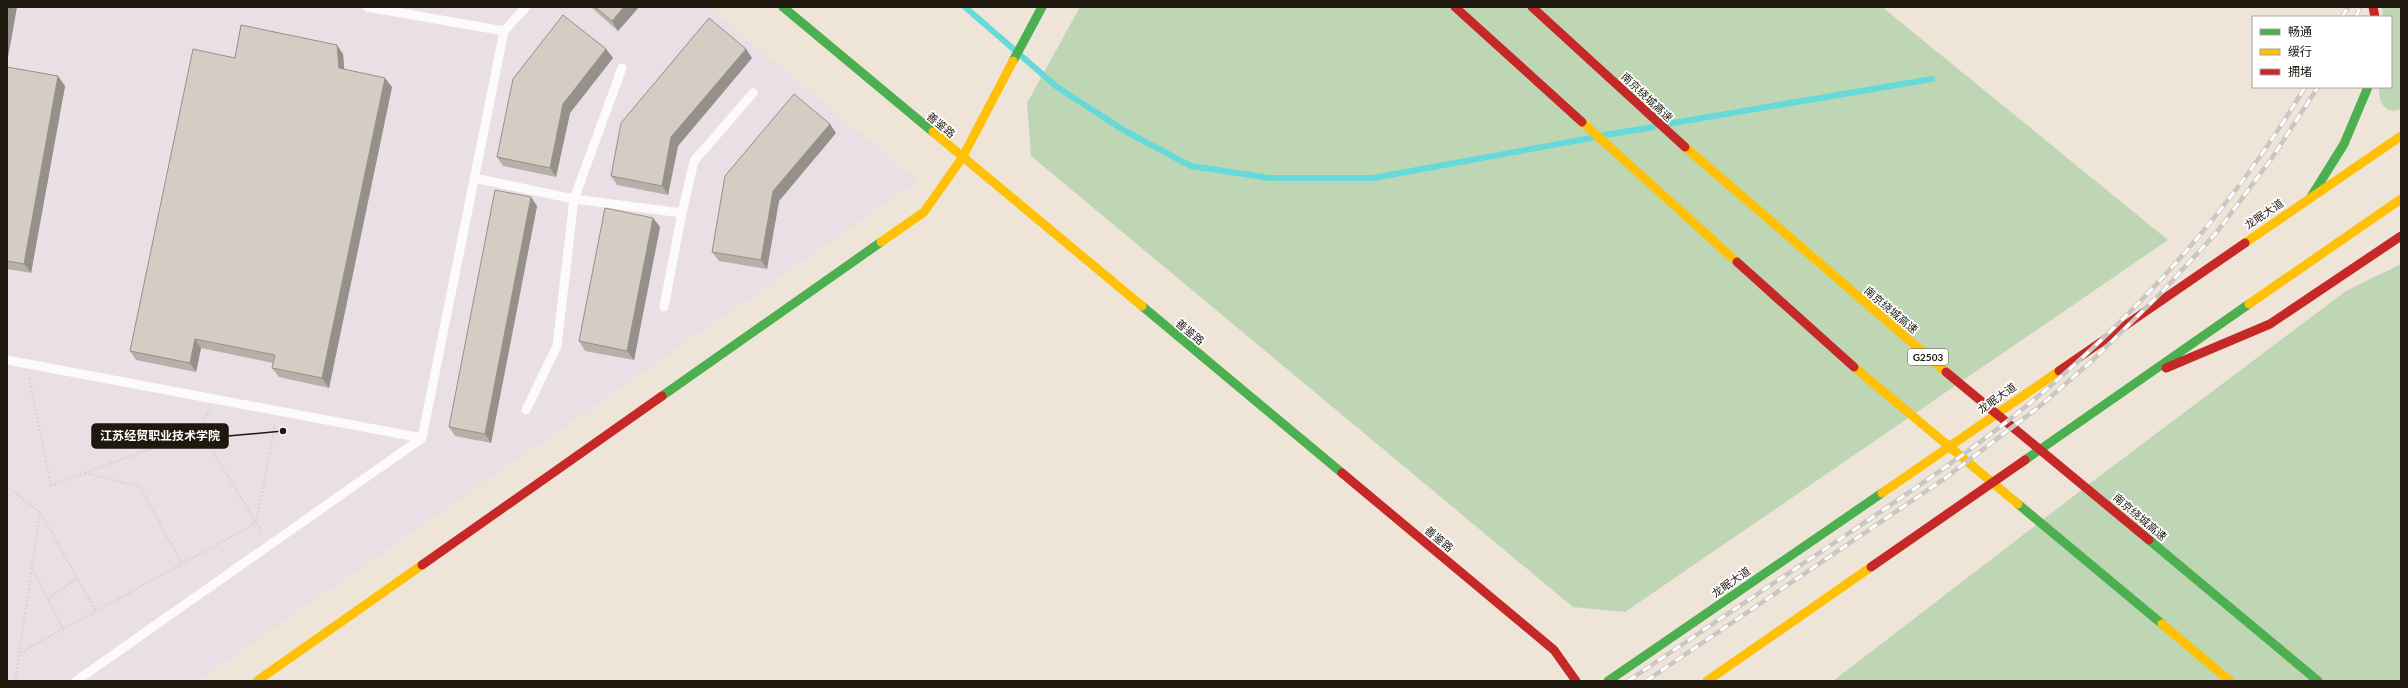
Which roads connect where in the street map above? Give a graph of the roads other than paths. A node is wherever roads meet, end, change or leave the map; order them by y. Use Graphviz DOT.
graph roads {
  1 [pos="367,7"];
  2 [pos="526,7"];
  3 [pos="783,7"];
  4 [pos="1042,7"];
  5 [pos="1455,7"];
  6 [pos="1532,7"];
  7 [pos="504,31"];
  8 [pos="622,68"];
  9 [pos="2368,88"];
  10 [pos="753,93"];
  11 [pos="2401,136"];
  12 [pos="962,158"];
  13 [pos="474,178"];
  14 [pos="2311,197"];
  15 [pos="574,199"];
  16 [pos="2401,199"];
  17 [pos="682,213"];
  18 [pos="2401,236"];
  19 [pos="664,308"];
  20 [pos="7,360"];
  21 [pos="2144,377"];
  22 [pos="526,410"];
  23 [pos="422,438"];
  24 [pos="76,681"];
  25 [pos="257,681"];
  26 [pos="1576,681"];
  27 [pos="1608,681"];
  28 [pos="1707,681"];
  29 [pos="2230,681"];
  30 [pos="2318,681"];
  1 -- 7 [label="lane"];
  2 -- 7 [label="lane"];
  3 -- 12 [label="main road, 善鉴路"];
  4 -- 12 [label="main road"];
  5 -- 29 [label="main road"];
  6 -- 30 [label="main road, 南京绕城高速 / G2503"];
  7 -- 13 [label="lane"];
  8 -- 15 [label="lane"];
  9 -- 14 [label="main road"];
  10 -- 17 [label="lane"];
  11 -- 14 [label="main road, 龙眠大道"];
  12 -- 25 [label="main road"];
  12 -- 26 [label="main road, 善鉴路"];
  13 -- 15 [label="lane"];
  13 -- 23 [label="lane"];
  14 -- 27 [label="main road, 龙眠大道"];
  15 -- 17 [label="lane"];
  15 -- 22 [label="lane"];
  16 -- 21 [label="main road"];
  17 -- 19 [label="lane"];
  18 -- 21 [label="main road"];
  20 -- 23 [label="lane"];
  21 -- 28 [label="main road"];
  23 -- 24 [label="lane"];
}
